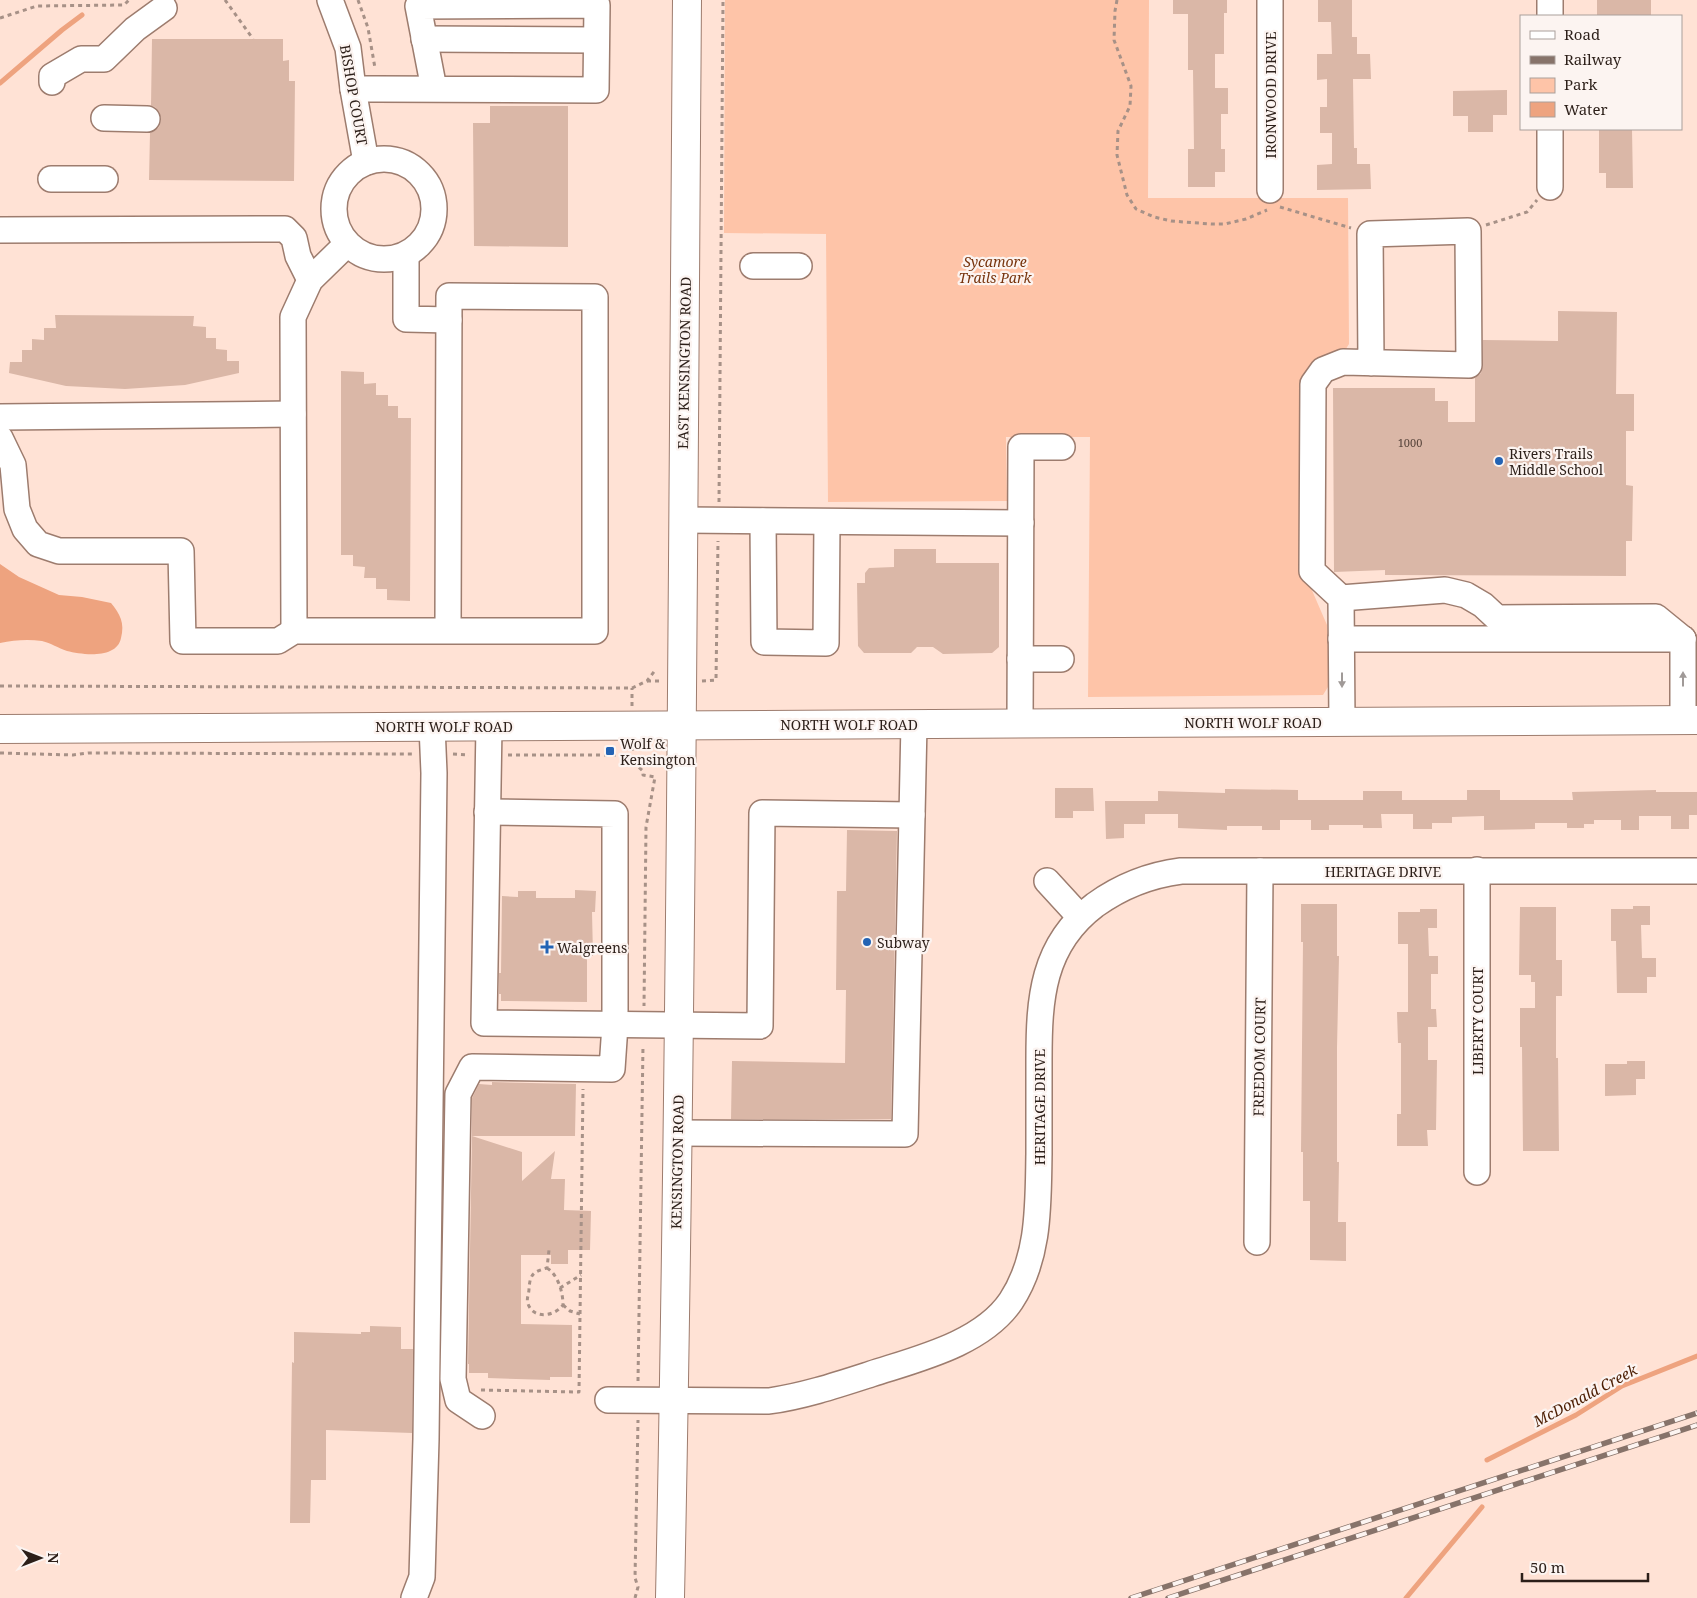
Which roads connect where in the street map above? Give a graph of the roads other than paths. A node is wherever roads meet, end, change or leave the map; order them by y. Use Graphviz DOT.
graph roads {
  1 [pos="330,0"];
  2 [pos="687,0"];
  3 [pos="1270,0"];
  4 [pos="1550,0"];
  5 [pos="164,8"];
  6 [pos="1550,15"];
  7 [pos="424,39"];
  8 [pos="596,40"];
  9 [pos="52,82"];
  10 [pos="353,89"];
  11 [pos="434,89"];
  12 [pos="104,118"];
  13 [pos="146,119"];
  14 [pos="1550,130"];
  15 [pos="366,162"];
  16 [pos="51,179"];
  17 [pos="105,179"];
  18 [pos="1550,187"];
  19 [pos="1270,190"];
  20 [pos="0,230"];
  21 [pos="347,244"];
  22 [pos="406,255"];
  23 [pos="753,266"];
  24 [pos="799,266"];
  25 [pos="310,280"];
  26 [pos="449,320"];
  27 [pos="1371,363"];
  28 [pos="293,414"];
  29 [pos="0,417"];
  30 [pos="0,438"];
  31 [pos="1062,447"];
  32 [pos="683,520"];
  33 [pos="763,521"];
  34 [pos="827,522"];
  35 [pos="1021,523"];
  36 [pos="1341,598"];
  37 [pos="294,630"];
  38 [pos="448,630"];
  39 [pos="1341,639"];
  40 [pos="1683,639"];
  41 [pos="1020,660"];
  42 [pos="1061,660"];
  43 [pos="1690,720"];
  44 [pos="1342,722"];
  45 [pos="914,724"];
  46 [pos="1020,724"];
  47 [pos="682,725"];
  48 [pos="432,726"];
  49 [pos="489,726"];
  50 [pos="0,729"];
  51 [pos="488,812"];
  52 [pos="912,814"];
  53 [pos="498,865"];
  54 [pos="1477,870"];
  55 [pos="1260,871"];
  56 [pos="1697,871"];
  57 [pos="1047,881"];
  58 [pos="1080,917"];
  59 [pos="495,1023"];
  60 [pos="615,1025"];
  61 [pos="678,1026"];
  62 [pos="677,1133"];
  63 [pos="1477,1172"];
  64 [pos="1257,1242"];
  65 [pos="608,1400"];
  66 [pos="674,1401"];
  67 [pos="482,1416"];
  68 [pos="414,1598"];
  69 [pos="670,1598"];
  1 -- 10 [label="street, BISHOP COURT"];
  2 -- 32 [label="main road, EAST KENSINGTON ROAD"];
  3 -- 19 [label="street, IRONWOOD DRIVE"];
  4 -- 6 [label="street"];
  5 -- 9 [label="street"];
  7 -- 8 [label="street"];
  7 -- 8 [label="street"];
  7 -- 11 [label="street"];
  8 -- 11 [label="street"];
  10 -- 11 [label="street"];
  10 -- 15 [label="street, BISHOP COURT"];
  12 -- 13 [label="street"];
  14 -- 18 [label="street"];
  15 -- 21 [label="street, BISHOP COURT"];
  15 -- 22 [label="street, BISHOP COURT"];
  16 -- 17 [label="street"];
  20 -- 25 [label="street"];
  21 -- 22 [label="street"];
  21 -- 25 [label="street"];
  22 -- 26 [label="street"];
  23 -- 24 [label="street"];
  25 -- 28 [label="street"];
  26 -- 38 [label="street"];
  26 -- 38 [label="street"];
  27 -- 27 [label="street"];
  27 -- 36 [label="street"];
  28 -- 29 [label="street"];
  28 -- 37 [label="street"];
  30 -- 37 [label="street"];
  31 -- 35 [label="street"];
  32 -- 33 [label="street"];
  32 -- 47 [label="main road, EAST KENSINGTON ROAD"];
  33 -- 34 [label="street"];
  33 -- 34 [label="street"];
  34 -- 35 [label="street"];
  35 -- 41 [label="street"];
  36 -- 39 [label="street"];
  36 -- 40 [label="street"];
  37 -- 38 [label="street"];
  39 -- 40 [label="street"];
  39 -- 44 [label="street, one-way"];
  43 -- 40 [label="street, one-way"];
  41 -- 42 [label="street"];
  41 -- 46 [label="street"];
  43 -- 44 [label="main road, NORTH WOLF ROAD"];
  44 -- 46 [label="main road, NORTH WOLF ROAD"];
  45 -- 46 [label="main road, NORTH WOLF ROAD"];
  45 -- 47 [label="main road, NORTH WOLF ROAD"];
  45 -- 52 [label="street"];
  47 -- 49 [label="main road, NORTH WOLF ROAD"];
  47 -- 61 [label="main road, KENSINGTON ROAD"];
  48 -- 49 [label="main road, NORTH WOLF ROAD"];
  48 -- 50 [label="main road, NORTH WOLF ROAD"];
  48 -- 68 [label="street"];
  49 -- 51 [label="street"];
  51 -- 59 [label="street"];
  51 -- 60 [label="street"];
  52 -- 61 [label="street"];
  52 -- 62 [label="street"];
  53 -- 59 [label="street"];
  54 -- 55 [label="street, HERITAGE DRIVE"];
  54 -- 56 [label="street, HERITAGE DRIVE"];
  54 -- 63 [label="street, LIBERTY COURT"];
  55 -- 58 [label="street, HERITAGE DRIVE"];
  55 -- 64 [label="street, FREEDOM COURT"];
  57 -- 58 [label="street"];
  58 -- 66 [label="street, HERITAGE DRIVE"];
  59 -- 60 [label="street"];
  60 -- 61 [label="street"];
  60 -- 67 [label="street"];
  61 -- 62 [label="main road, KENSINGTON ROAD"];
  62 -- 66 [label="main road, KENSINGTON ROAD"];
  65 -- 66 [label="street, HERITAGE DRIVE"];
  66 -- 69 [label="main road, KENSINGTON ROAD"];
}
